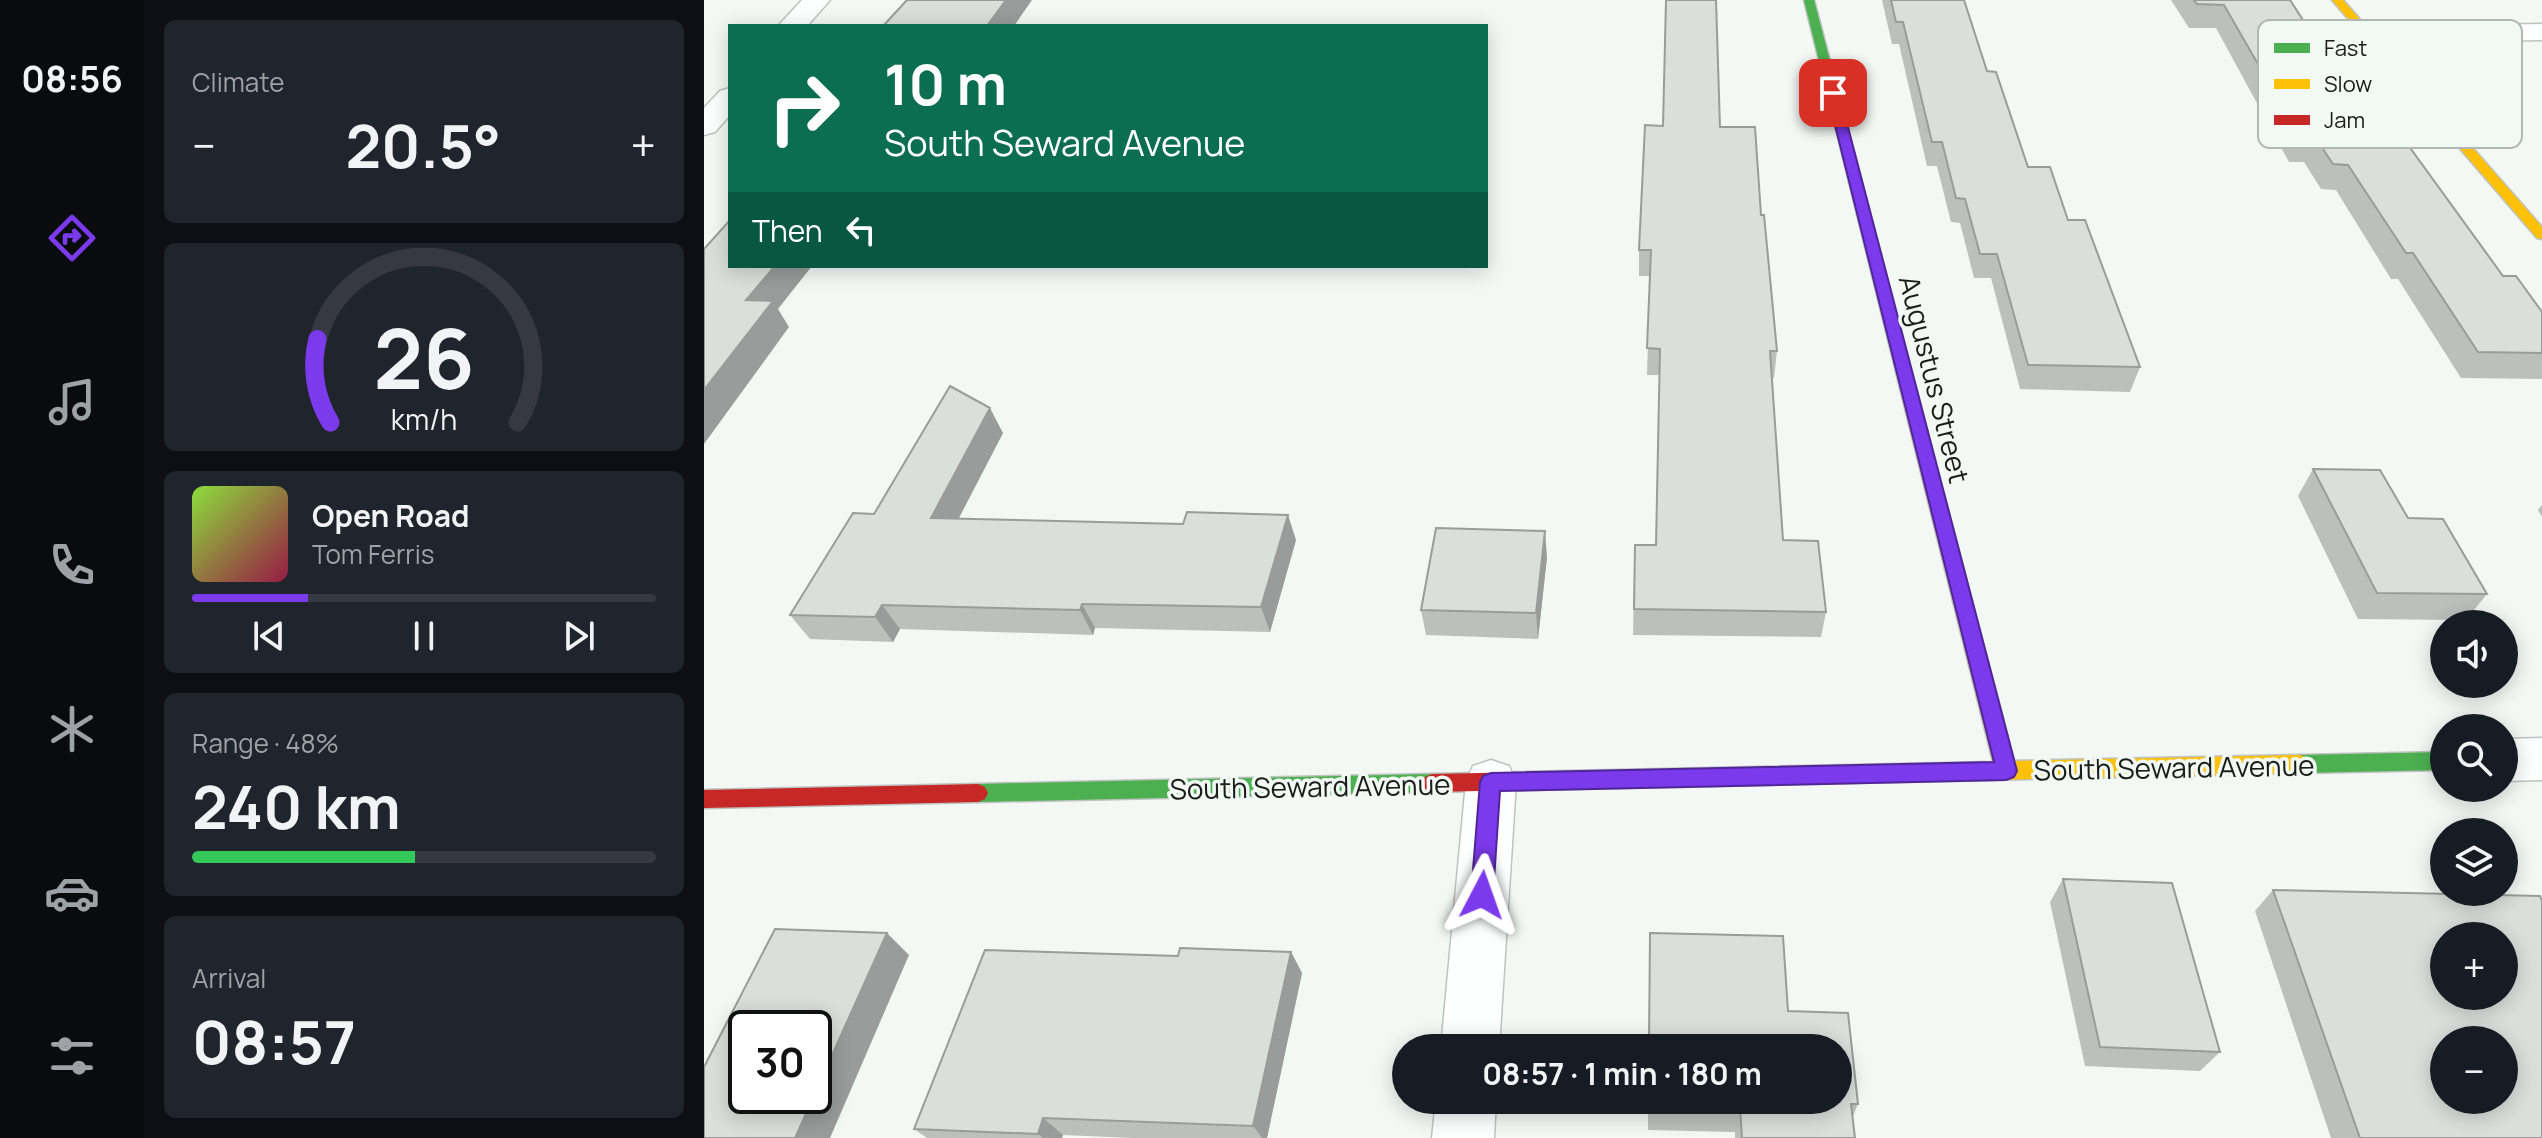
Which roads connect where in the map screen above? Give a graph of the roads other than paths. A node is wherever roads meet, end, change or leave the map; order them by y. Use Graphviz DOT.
graph roads {
  1 [pos="817,0"];
  2 [pos="1809,0"];
  3 [pos="2337,0"];
  4 [pos="2355,20"];
  5 [pos="794,24"];
  6 [pos="2522,32"];
  7 [pos="2542,32"];
  8 [pos="728,99"];
  9 [pos="704,126"];
  10 [pos="2466,148"];
  11 [pos="2542,235"];
  12 [pos="2542,759"];
  13 [pos="2518,760"];
  14 [pos="2430,761"];
  15 [pos="2006,771"];
  16 [pos="1491,782"];
  17 [pos="704,799"];
  18 [pos="1471,1034"];
  19 [pos="1465,1114"];
  20 [pos="1463,1138"];
  1 -- 5 [label="street"];
  2 -- 15 [label="street, Augustus Street"];
  3 -- 4 [label="street"];
  6 -- 7 [label="street"];
  8 -- 9 [label="street"];
  10 -- 11 [label="street"];
  12 -- 13 [label="street"];
  14 -- 15 [label="street, South Seward Avenue"];
  15 -- 16 [label="street, South Seward Avenue"];
  16 -- 17 [label="street, South Seward Avenue"];
  16 -- 18 [label="street"];
  19 -- 20 [label="street"];
}
